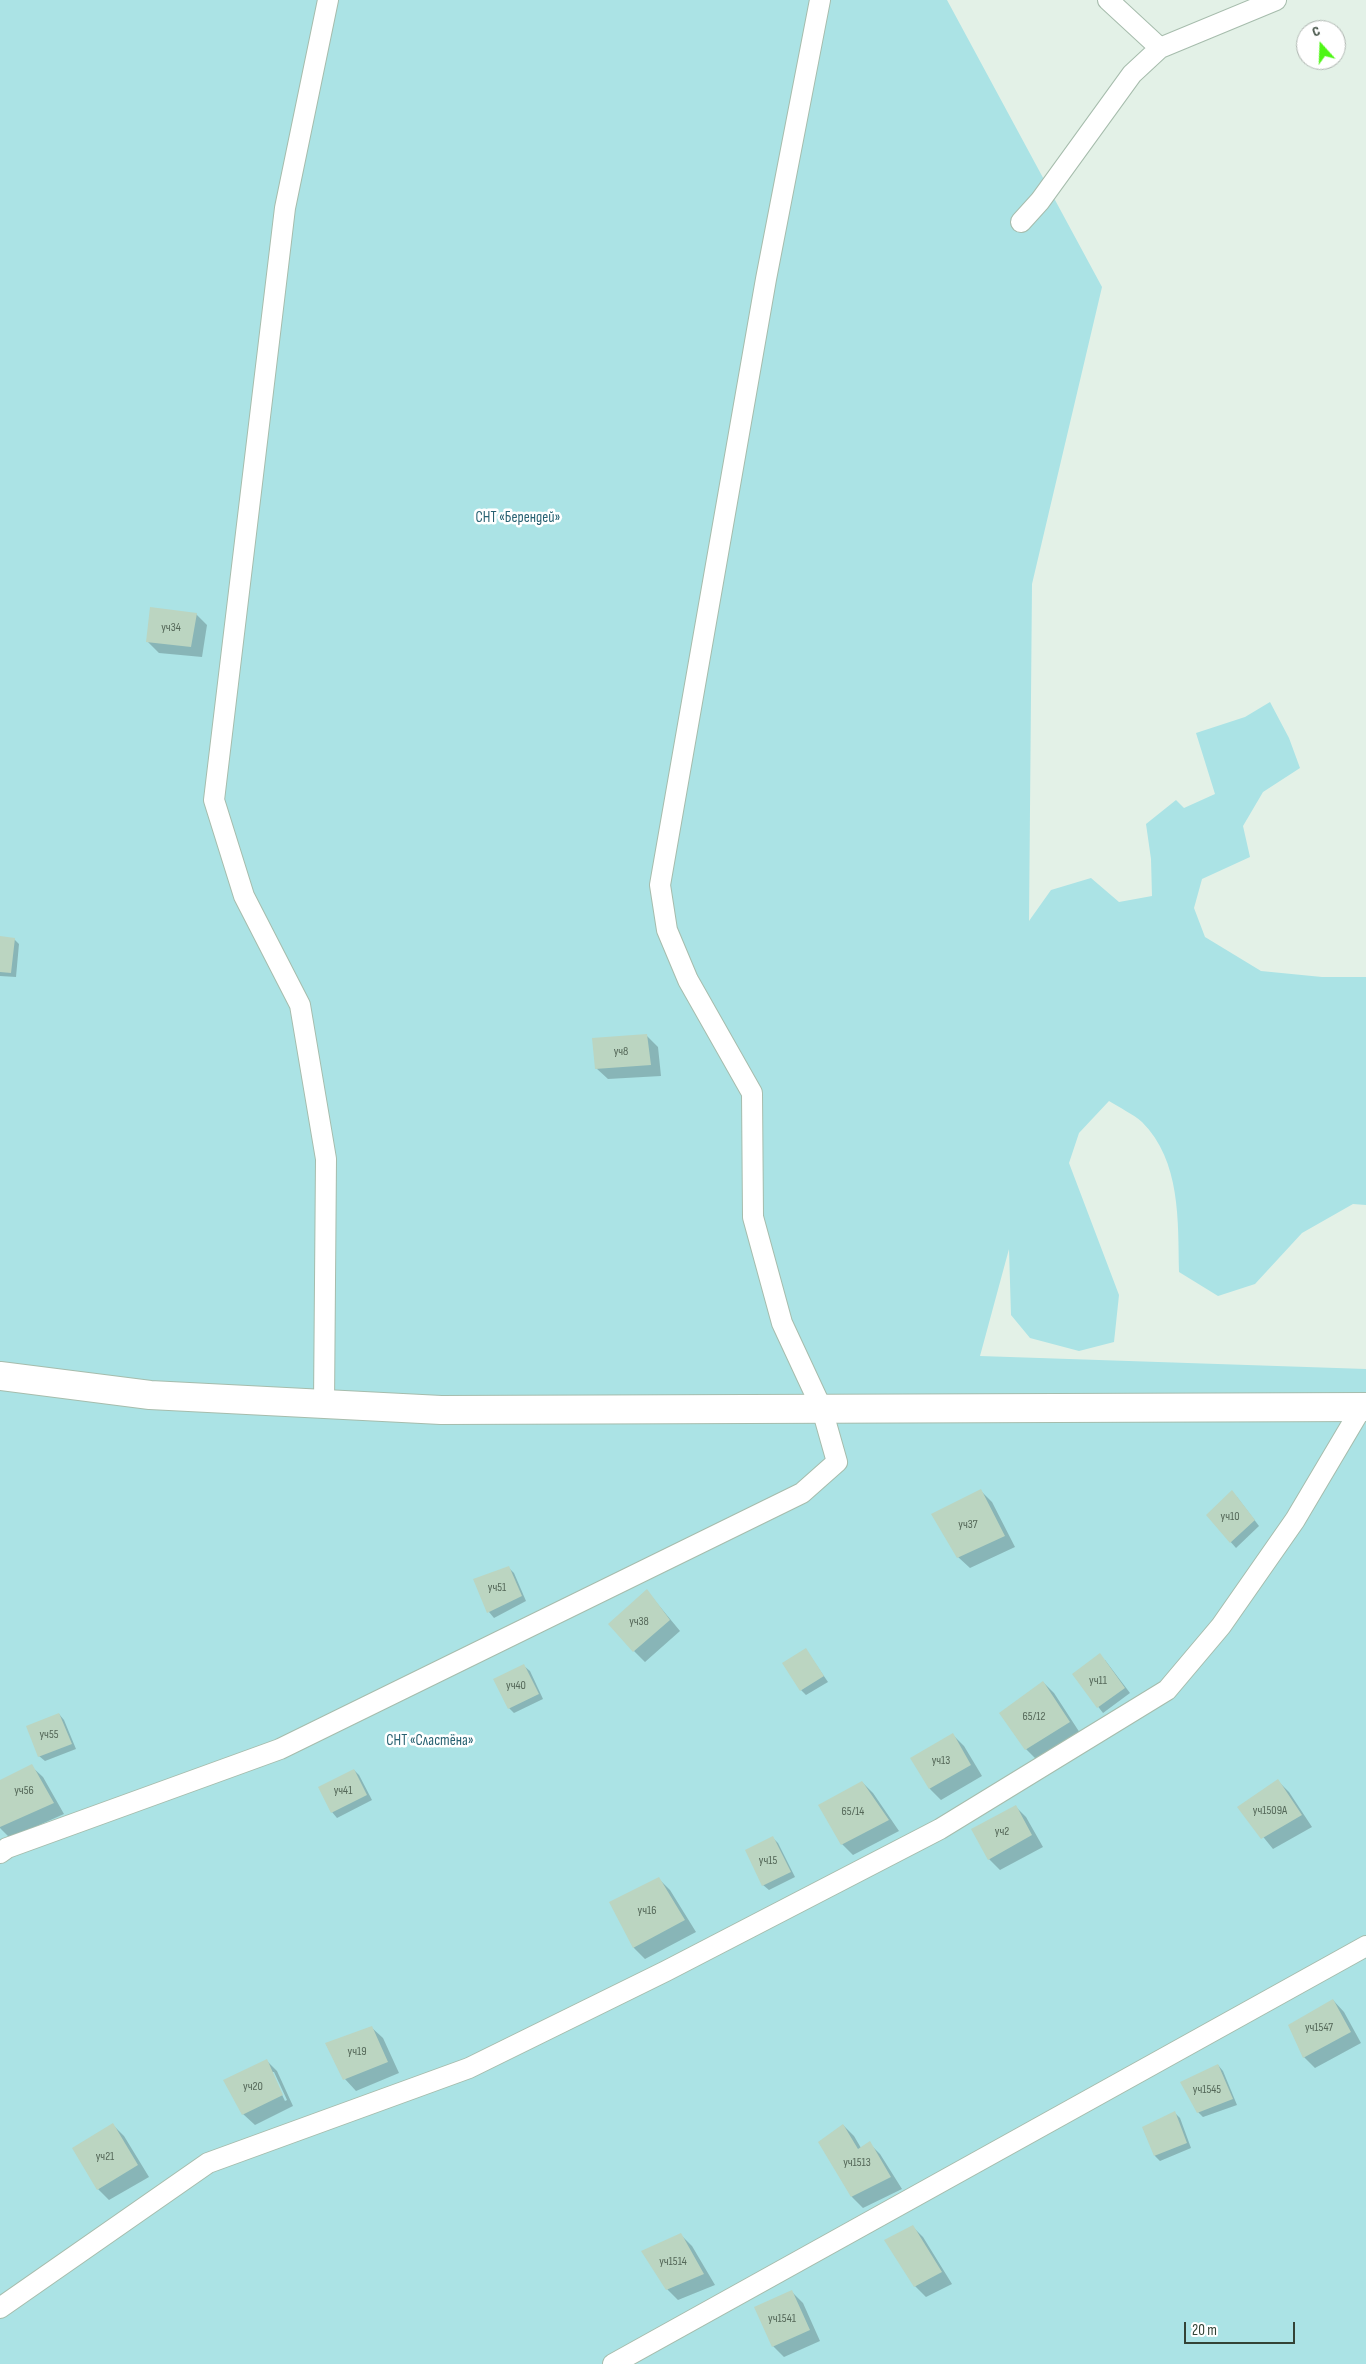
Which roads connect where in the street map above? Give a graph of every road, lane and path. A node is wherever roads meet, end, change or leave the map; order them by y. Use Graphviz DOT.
graph roads {
  1 [pos="328,0"];
  2 [pos="820,0"];
  3 [pos="1108,0"];
  4 [pos="1276,0"];
  5 [pos="1160,48"];
  6 [pos="1021,222"];
  7 [pos="0,1376"];
  8 [pos="324,1404"];
  9 [pos="1364,1407"];
  10 [pos="822,1409"];
  11 [pos="0,1852"];
  12 [pos="1366,1946"];
  13 [pos="0,2308"];
  14 [pos="613,2364"];
  1 -- 8 [label="lane"];
  2 -- 10 [label="lane"];
  3 -- 5 [label="lane"];
  4 -- 5 [label="lane"];
  5 -- 6 [label="lane"];
  7 -- 8 [label="street"];
  8 -- 10 [label="street"];
  9 -- 10 [label="street"];
  9 -- 13 [label="lane"];
  10 -- 11 [label="lane"];
  12 -- 14 [label="lane"];
}
